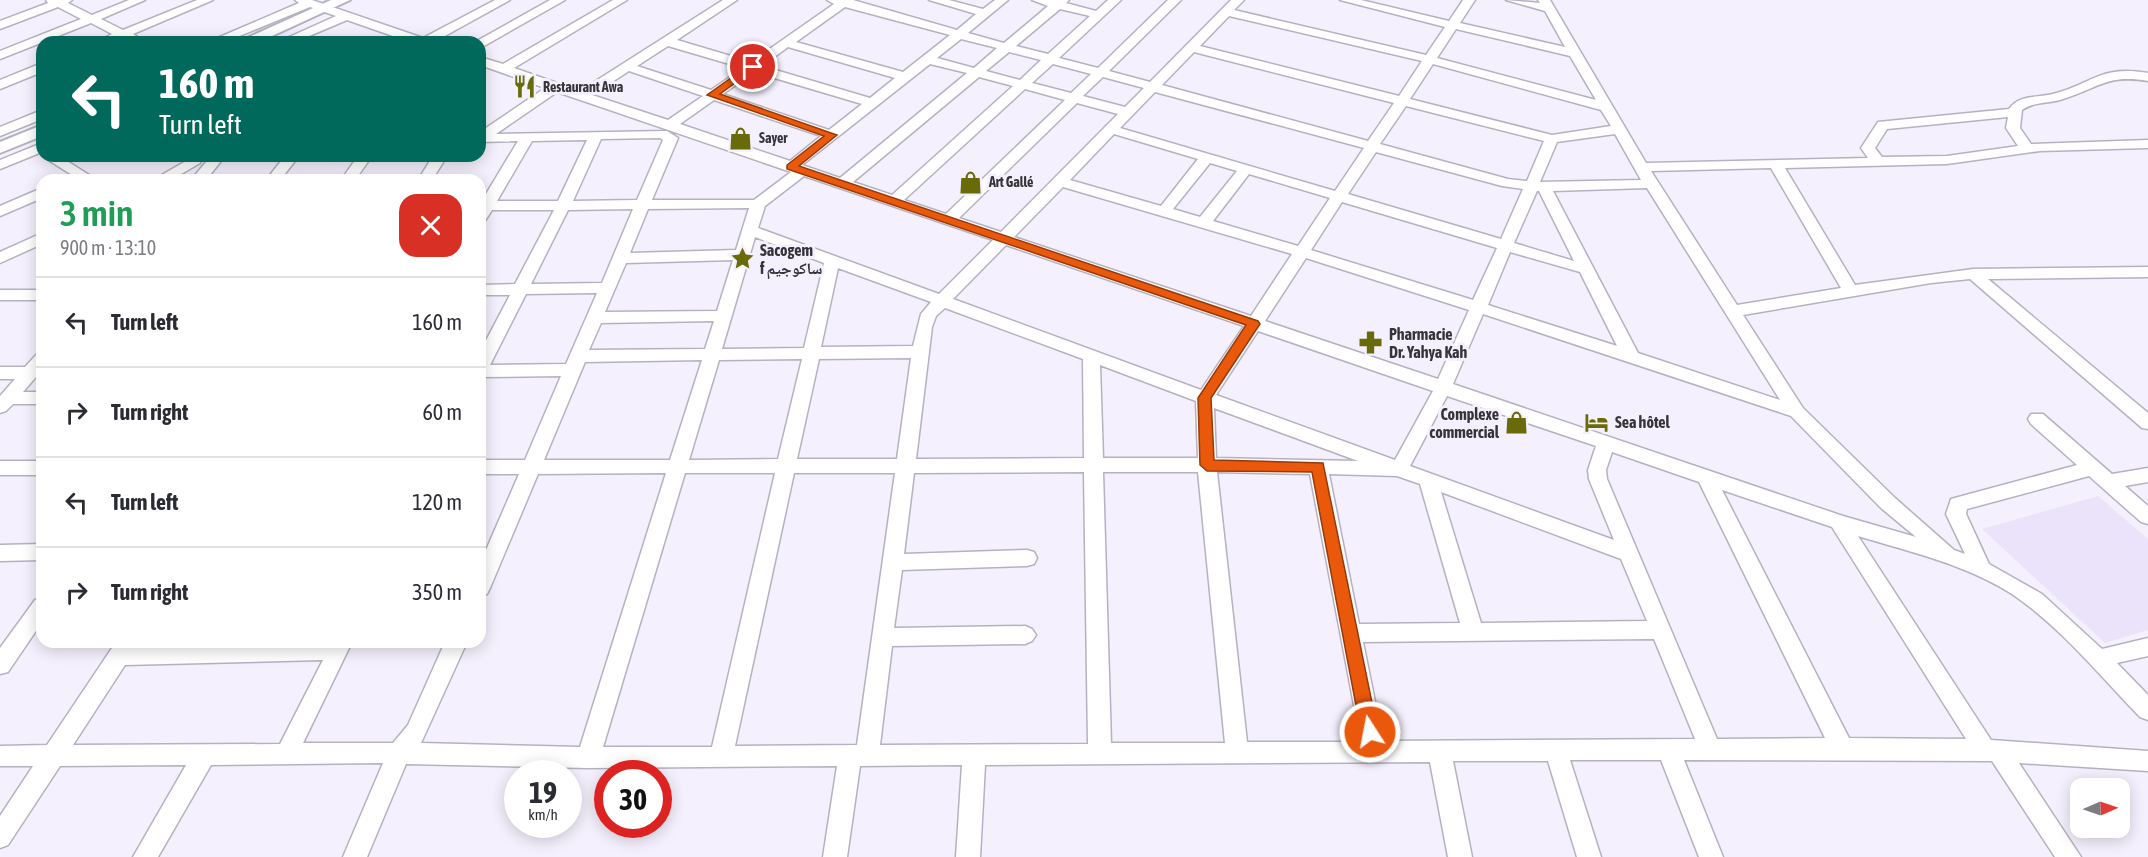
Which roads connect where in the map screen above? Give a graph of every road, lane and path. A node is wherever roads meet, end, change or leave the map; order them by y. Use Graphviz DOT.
graph roads {
  1 [pos="139,0"];
  2 [pos="207,0"];
  3 [pos="343,0"];
  4 [pos="504,0"];
  5 [pos="559,0"];
  6 [pos="621,0"];
  7 [pos="731,0"];
  8 [pos="935,0"];
  9 [pos="1002,0"];
  10 [pos="1038,0"];
  11 [pos="1115,0"];
  12 [pos="1175,0"];
  13 [pos="1238,0"];
  14 [pos="1346,0"];
  15 [pos="1469,0"];
  16 [pos="1512,0"];
  17 [pos="59,1"];
  18 [pos="305,1"];
  19 [pos="841,1"];
  20 [pos="1060,2"];
  21 [pos="1550,3"];
  22 [pos="324,9"];
  23 [pos="1226,12"];
  24 [pos="985,13"];
  25 [pos="1099,15"];
  26 [pos="346,16"];
  27 [pos="90,19"];
  28 [pos="0,25"];
  29 [pos="1451,25"];
  30 [pos="123,34"];
  31 [pos="959,34"];
  32 [pos="401,35"];
  33 [pos="48,36"];
  34 [pos="118,36"];
  35 [pos="127,36"];
  36 [pos="227,36"];
  37 [pos="260,36"];
  38 [pos="298,36"];
  39 [pos="404,36"];
  40 [pos="435,36"];
  41 [pos="486,40"];
  42 [pos="36,41"];
  43 [pos="666,41"];
  44 [pos="786,43"];
  45 [pos="1005,46"];
  46 [pos="1191,47"];
  47 [pos="1573,53"];
  48 [pos="0,55"];
  49 [pos="1051,58"];
  50 [pos="1428,59"];
  51 [pos="927,60"];
  52 [pos="486,64"];
  53 [pos="626,66"];
  54 [pos="753,67"];
  55 [pos="36,69"];
  56 [pos="504,69"];
  57 [pos="1099,71"];
  58 [pos="975,72"];
  59 [pos="905,77"];
  60 [pos="2148,77"];
  61 [pos="0,84"];
  62 [pos="1022,85"];
  63 [pos="1153,85"];
  64 [pos="555,87"];
  65 [pos="712,95"];
  66 [pos="580,96"];
  67 [pos="1071,98"];
  68 [pos="1401,100"];
  69 [pos="872,103"];
  70 [pos="1606,107"];
  71 [pos="1127,112"];
  72 [pos="2015,112"];
  73 [pos="36,117"];
  74 [pos="669,126"];
  75 [pos="1110,129"];
  76 [pos="1619,129"];
  77 [pos="0,132"];
  78 [pos="36,133"];
  79 [pos="486,134"];
  80 [pos="831,135"];
  81 [pos="596,137"];
  82 [pos="486,138"];
  83 [pos="527,138"];
  84 [pos="1552,139"];
  85 [pos="20,140"];
  86 [pos="2148,144"];
  87 [pos="1371,145"];
  88 [pos="0,148"];
  89 [pos="36,148"];
  90 [pos="2027,149"];
  91 [pos="36,153"];
  92 [pos="1207,158"];
  93 [pos="58,162"];
  94 [pos="193,162"];
  95 [pos="213,162"];
  96 [pos="287,162"];
  97 [pos="1878,162"];
  98 [pos="1775,163"];
  99 [pos="0,165"];
  100 [pos="1642,167"];
  101 [pos="796,169"];
  102 [pos="1246,169"];
  103 [pos="74,174"];
  104 [pos="172,174"];
  105 [pos="203,174"];
  106 [pos="278,174"];
  107 [pos="1059,181"];
  108 [pos="1651,183"];
  109 [pos="842,184"];
  110 [pos="1539,187"];
  111 [pos="36,195"];
  112 [pos="1338,196"];
  113 [pos="894,201"];
  114 [pos="758,204"];
  115 [pos="642,205"];
  116 [pos="564,206"];
  117 [pos="486,207"];
  118 [pos="1164,211"];
  119 [pos="0,212"];
  120 [pos="486,212"];
  121 [pos="948,220"];
  122 [pos="1204,222"];
  123 [pos="750,230"];
  124 [pos="1003,237"];
  125 [pos="36,241"];
  126 [pos="1505,247"];
  127 [pos="1302,254"];
  128 [pos="742,255"];
  129 [pos="0,258"];
  130 [pos="620,258"];
  131 [pos="832,261"];
  132 [pos="1589,270"];
  133 [pos="2148,272"];
  134 [pos="1973,274"];
  135 [pos="607,288"];
  136 [pos="486,290"];
  137 [pos="519,290"];
  138 [pos="1852,293"];
  139 [pos="6,295"];
  140 [pos="36,295"];
  141 [pos="941,300"];
  142 [pos="1479,307"];
  143 [pos="0,308"];
  144 [pos="1733,311"];
  145 [pos="723,316"];
  146 [pos="594,318"];
  147 [pos="1254,324"];
  148 [pos="486,348"];
  149 [pos="921,352"];
  150 [pos="812,353"];
  151 [pos="712,354"];
  152 [pos="1092,356"];
  153 [pos="1631,356"];
  154 [pos="575,363"];
  155 [pos="36,366"];
  156 [pos="486,370"];
  157 [pos="0,373"];
  158 [pos="30,373"];
  159 [pos="1443,388"];
  160 [pos="1204,398"];
  161 [pos="36,399"];
  162 [pos="4,403"];
  163 [pos="1797,412"];
  164 [pos="2037,419"];
  165 [pos="2148,423"];
  166 [pos="1606,443"];
  167 [pos="1207,465"];
  168 [pos="787,466"];
  169 [pos="905,466"];
  170 [pos="1093,466"];
  171 [pos="486,467"];
  172 [pos="531,467"];
  173 [pos="677,467"];
  174 [pos="1318,467"];
  175 [pos="0,468"];
  176 [pos="36,468"];
  177 [pos="2093,468"];
  178 [pos="1399,469"];
  179 [pos="2148,475"];
  180 [pos="1706,477"];
  181 [pos="1428,480"];
  182 [pos="2109,482"];
  183 [pos="2148,517"];
  184 [pos="1839,522"];
  185 [pos="36,552"];
  186 [pos="0,553"];
  187 [pos="1629,554"];
  188 [pos="1952,556"];
  189 [pos="1027,558"];
  190 [pos="893,562"];
  191 [pos="1982,569"];
  192 [pos="486,574"];
  193 [pos="36,616"];
  194 [pos="1660,630"];
  195 [pos="1473,632"];
  196 [pos="1351,633"];
  197 [pos="1024,635"];
  198 [pos="882,637"];
  199 [pos="2148,647"];
  200 [pos="236,648"];
  201 [pos="339,648"];
  202 [pos="453,648"];
  203 [pos="124,649"];
  204 [pos="3,656"];
  205 [pos="2097,660"];
  206 [pos="2148,710"];
  207 [pos="1842,748"];
  208 [pos="1710,749"];
  209 [pos="1669,750"];
  210 [pos="1556,751"];
  211 [pos="1991,751"];
  212 [pos="1374,752"];
  213 [pos="1439,752"];
  214 [pos="399,753"];
  215 [pos="1237,753"];
  216 [pos="1100,754"];
  217 [pos="55,755"];
  218 [pos="204,755"];
  219 [pos="285,755"];
  220 [pos="974,755"];
  221 [pos="0,756"];
  222 [pos="858,756"];
  223 [pos="721,757"];
  224 [pos="588,758"];
  225 [pos="2148,760"];
  226 [pos="0,837"];
  227 [pos="146,857"];
  228 [pos="355,857"];
  229 [pos="836,857"];
  230 [pos="968,857"];
  231 [pos="1460,857"];
  232 [pos="1589,857"];
  233 [pos="1711,857"];
  234 [pos="2069,857"];
  1 -- 27 [label="street"];
  2 -- 30 [label="street"];
  3 -- 22 [label="main road"];
  4 -- 40 [label="street"];
  5 -- 41 [label="street"];
  6 -- 56 [label="street"];
  7 -- 43 [label="street"];
  8 -- 24 [label="street"];
  9 -- 24 [label="street"];
  10 -- 20 [label="street"];
  11 -- 25 [label="street"];
  12 -- 57 [label="street"];
  13 -- 23 [label="street"];
  14 -- 29 [label="street"];
  15 -- 29 [label="street"];
  16 -- 21 [label="street"];
  17 -- 27 [label="street"];
  17 -- 28 [label="street"];
  18 -- 22 [label="street"];
  18 -- 36 [label="street"];
  19 -- 31 [label="street"];
  19 -- 44 [label="street"];
  20 -- 25 [label="street"];
  20 -- 45 [label="street"];
  21 -- 47 [label="street"];
  22 -- 26 [label="street"];
  22 -- 37 [label="main road"];
  23 -- 46 [label="street"];
  23 -- 50 [label="street"];
  24 -- 31 [label="street"];
  25 -- 49 [label="street"];
  26 -- 32 [label="street"];
  26 -- 38 [label="street"];
  27 -- 30 [label="street"];
  27 -- 33 [label="street"];
  29 -- 47 [label="street"];
  29 -- 50 [label="street"];
  30 -- 34 [label="street"];
  30 -- 35 [label="street"];
  31 -- 45 [label="street"];
  31 -- 51 [label="street"];
  32 -- 39 [label="street"];
  42 -- 48 [label="street"];
  43 -- 53 [label="street"];
  43 -- 54 [label="street"];
  44 -- 54 [label="street"];
  44 -- 59 [label="street"];
  45 -- 49 [label="street"];
  45 -- 58 [label="street"];
  46 -- 63 [label="street"];
  46 -- 68 [label="street"];
  47 -- 70 [label="street"];
  49 -- 57 [label="street"];
  49 -- 62 [label="street"];
  50 -- 68 [label="street"];
  50 -- 70 [label="street"];
  51 -- 58 [label="street"];
  51 -- 59 [label="street"];
  52 -- 56 [label="street"];
  53 -- 65 [label="street"];
  53 -- 66 [label="street"];
  54 -- 65 [label="street"];
  54 -- 69 [label="street"];
  55 -- 61 [label="street"];
  56 -- 64 [label="street"];
  57 -- 63 [label="street"];
  57 -- 67 [label="street"];
  58 -- 62 [label="street"];
  58 -- 109 [label="street"];
  59 -- 69 [label="street"];
  60 -- 72 [label="street"];
  62 -- 67 [label="street"];
  62 -- 113 [label="street"];
  63 -- 71 [label="street"];
  63 -- 87 [label="street"];
  64 -- 66 [label="street"];
  64 -- 79 [label="street"];
  65 -- 74 [label="street"];
  65 -- 80 [label="street"];
  66 -- 74 [label="street"];
  67 -- 71 [label="street"];
  67 -- 121 [label="street"];
  68 -- 84 [label="street"];
  68 -- 87 [label="street"];
  69 -- 80 [label="street"];
  70 -- 76 [label="street"];
  71 -- 75 [label="street"];
  72 -- 90 [label="street"];
  72 -- 97 [label="street"];
  73 -- 77 [label="street"];
  74 -- 101 [label="street"];
  75 -- 92 [label="street"];
  75 -- 107 [label="street"];
  76 -- 84 [label="street"];
  76 -- 100 [label="street"];
  78 -- 85 [label="main road"];
  80 -- 101 [label="street"];
  81 -- 83 [label="street"];
  81 -- 115 [label="street"];
  81 -- 116 [label="street"];
  82 -- 83 [label="street"];
  83 -- 117 [label="street"];
  84 -- 110 [label="street"];
  85 -- 88 [label="main road"];
  85 -- 89 [label="street"];
  86 -- 90 [label="street"];
  87 -- 110 [label="street"];
  87 -- 112 [label="street"];
  90 -- 97 [label="street"];
  91 -- 99 [label="street"];
  92 -- 102 [label="street"];
  92 -- 118 [label="street"];
  93 -- 103 [label="street"];
  94 -- 104 [label="street"];
  95 -- 105 [label="street"];
  96 -- 106 [label="street"];
  97 -- 98 [label="street"];
  98 -- 100 [label="street"];
  98 -- 138 [label="street"];
  100 -- 108 [label="street"];
  101 -- 109 [label="street"];
  101 -- 114 [label="street"];
  102 -- 112 [label="street"];
  102 -- 122 [label="street"];
  107 -- 118 [label="street"];
  107 -- 124 [label="street"];
  108 -- 110 [label="street"];
  108 -- 144 [label="street"];
  109 -- 113 [label="street"];
  110 -- 126 [label="street"];
  110 -- 132 [label="street"];
  111 -- 119 [label="street"];
  112 -- 126 [label="street"];
  112 -- 127 [label="street"];
  113 -- 121 [label="street"];
  114 -- 115 [label="street"];
  114 -- 123 [label="street"];
  115 -- 116 [label="street"];
  115 -- 130 [label="street"];
  116 -- 120 [label="street"];
  116 -- 137 [label="street"];
  118 -- 122 [label="street"];
  121 -- 124 [label="street"];
  122 -- 127 [label="street"];
  123 -- 128 [label="street"];
  123 -- 131 [label="street"];
  124 -- 141 [label="street"];
  124 -- 147 [label="street"];
  125 -- 129 [label="street"];
  126 -- 132 [label="street"];
  126 -- 142 [label="street"];
  127 -- 142 [label="street"];
  127 -- 147 [label="street"];
  128 -- 130 [label="street"];
  128 -- 145 [label="street"];
  130 -- 135 [label="street"];
  131 -- 141 [label="street"];
  131 -- 150 [label="street"];
  132 -- 153 [label="street"];
  133 -- 134 [label="street"];
  134 -- 138 [label="street"];
  134 -- 165 [label="street"];
  135 -- 137 [label="street"];
  135 -- 146 [label="street"];
  136 -- 137 [label="street"];
  137 -- 148 [label="street"];
  138 -- 144 [label="street"];
  139 -- 140 [label="street"];
  139 -- 143 [label="street"];
  141 -- 149 [label="street"];
  141 -- 152 [label="street"];
  142 -- 153 [label="street"];
  142 -- 159 [label="street"];
  144 -- 163 [label="street"];
  145 -- 146 [label="street"];
  145 -- 151 [label="street"];
  146 -- 154 [label="street"];
  147 -- 159 [label="street"];
  147 -- 160 [label="street"];
  149 -- 150 [label="street"];
  149 -- 169 [label="street"];
  150 -- 151 [label="street"];
  150 -- 168 [label="street"];
  151 -- 154 [label="street"];
  151 -- 173 [label="street"];
  152 -- 160 [label="street"];
  152 -- 170 [label="street"];
  153 -- 163 [label="street"];
  154 -- 156 [label="street"];
  154 -- 172 [label="street"];
  155 -- 158 [label="street"];
  157 -- 158 [label="street"];
  158 -- 162 [label="street"];
  159 -- 166 [label="street"];
  159 -- 178 [label="street"];
  160 -- 167 [label="street"];
  160 -- 178 [label="street"];
  161 -- 162 [label="street"];
  163 -- 188 [label="street"];
  164 -- 177 [label="street"];
  166 -- 180 [label="street"];
  166 -- 187 [label="street"];
  167 -- 170 [label="street"];
  167 -- 174 [label="street"];
  167 -- 215 [label="street"];
  168 -- 169 [label="street"];
  168 -- 173 [label="street"];
  168 -- 223 [label="street"];
  169 -- 170 [label="street"];
  169 -- 190 [label="street"];
  170 -- 216 [label="street"];
  171 -- 172 [label="street"];
  172 -- 173 [label="street"];
  172 -- 192 [label="street"];
  173 -- 224 [label="street"];
  174 -- 178 [label="street"];
  174 -- 196 [label="street"];
  175 -- 176 [label="street"];
  177 -- 182 [label="street"];
  177 -- 191 [label="street"];
  178 -- 181 [label="street"];
  179 -- 182 [label="street"];
  180 -- 184 [label="street"];
  180 -- 207 [label="street"];
  181 -- 187 [label="street"];
  181 -- 195 [label="street"];
  182 -- 183 [label="street"];
  184 -- 188 [label="street"];
  184 -- 211 [label="street"];
  185 -- 186 [label="street"];
  187 -- 194 [label="street"];
  188 -- 191 [label="street"];
  189 -- 190 [label="street"];
  190 -- 198 [label="street"];
  191 -- 205 [label="street"];
  193 -- 204 [label="street"];
  194 -- 195 [label="street"];
  194 -- 208 [label="street"];
  195 -- 196 [label="street"];
  196 -- 212 [label="street"];
  197 -- 198 [label="street"];
  198 -- 222 [label="street"];
  199 -- 205 [label="street"];
  200 -- 203 [label="street"];
  201 -- 219 [label="street"];
  202 -- 214 [label="street"];
  203 -- 217 [label="street"];
  205 -- 206 [label="street"];
  207 -- 208 [label="street"];
  207 -- 211 [label="street"];
  208 -- 209 [label="street"];
  209 -- 210 [label="street"];
  209 -- 233 [label="street"];
  210 -- 213 [label="street"];
  210 -- 232 [label="street"];
  211 -- 225 [label="street"];
  211 -- 234 [label="street"];
  212 -- 213 [label="street"];
  212 -- 215 [label="street"];
  213 -- 231 [label="street"];
  214 -- 219 [label="street"];
  214 -- 224 [label="street"];
  214 -- 228 [label="street"];
  215 -- 216 [label="street"];
  216 -- 220 [label="street"];
  217 -- 218 [label="street"];
  217 -- 221 [label="street"];
  217 -- 226 [label="street"];
  218 -- 219 [label="street"];
  218 -- 227 [label="street"];
  220 -- 222 [label="street"];
  220 -- 230 [label="street"];
  222 -- 223 [label="street"];
  222 -- 229 [label="street"];
  223 -- 224 [label="street"];
}
